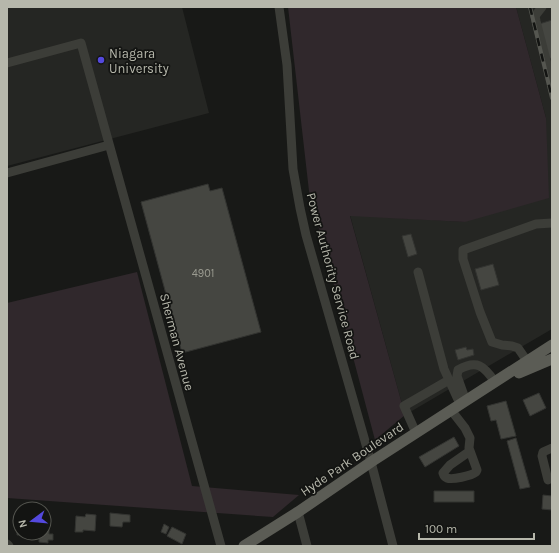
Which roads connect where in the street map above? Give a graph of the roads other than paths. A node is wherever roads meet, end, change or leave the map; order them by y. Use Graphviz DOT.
graph roads {
  1 [pos="279,7"];
  2 [pos="542,7"];
  3 [pos="7,63"];
  4 [pos="552,82"];
  5 [pos="109,145"];
  6 [pos="7,173"];
  7 [pos="552,223"];
  8 [pos="418,272"];
  9 [pos="552,345"];
  10 [pos="552,359"];
  11 [pos="527,361"];
  12 [pos="449,380"];
  13 [pos="495,382"];
  14 [pos="475,394"];
  15 [pos="459,405"];
  16 [pos="416,433"];
  17 [pos="552,448"];
  18 [pos="470,451"];
  19 [pos="371,462"];
  20 [pos="548,480"];
  21 [pos="298,512"];
  22 [pos="7,544"];
  23 [pos="9,546"];
  24 [pos="221,546"];
  25 [pos="244,546"];
  26 [pos="308,546"];
  27 [pos="392,546"];
  1 -- 19 [label="street, Power Authority Service Road"];
  2 -- 4 [label="street"];
  3 -- 5 [label="street, Sherman Avenue"];
  5 -- 6 [label="street"];
  5 -- 24 [label="street, Sherman Avenue"];
  7 -- 11 [label="street"];
  8 -- 12 [label="street"];
  9 -- 11 [label="main road, Hyde Park Boulevard"];
  10 -- 14 [label="main road, Hyde Park Boulevard"];
  11 -- 13 [label="main road, Hyde Park Boulevard"];
  12 -- 15 [label="street"];
  12 -- 16 [label="street"];
  13 -- 14 [label="main road, Hyde Park Boulevard"];
  13 -- 15 [label="street"];
  14 -- 15 [label="main road, Hyde Park Boulevard"];
  15 -- 16 [label="main road, Hyde Park Boulevard"];
  15 -- 18 [label="street"];
  16 -- 19 [label="main road, Hyde Park Boulevard"];
  17 -- 20 [label="street"];
  19 -- 21 [label="main road, Hyde Park Boulevard"];
  19 -- 27 [label="street, Power Authority Service Road"];
  21 -- 25 [label="main road, Hyde Park Boulevard"];
  21 -- 26 [label="street"];
  22 -- 23 [label="street"];
}
